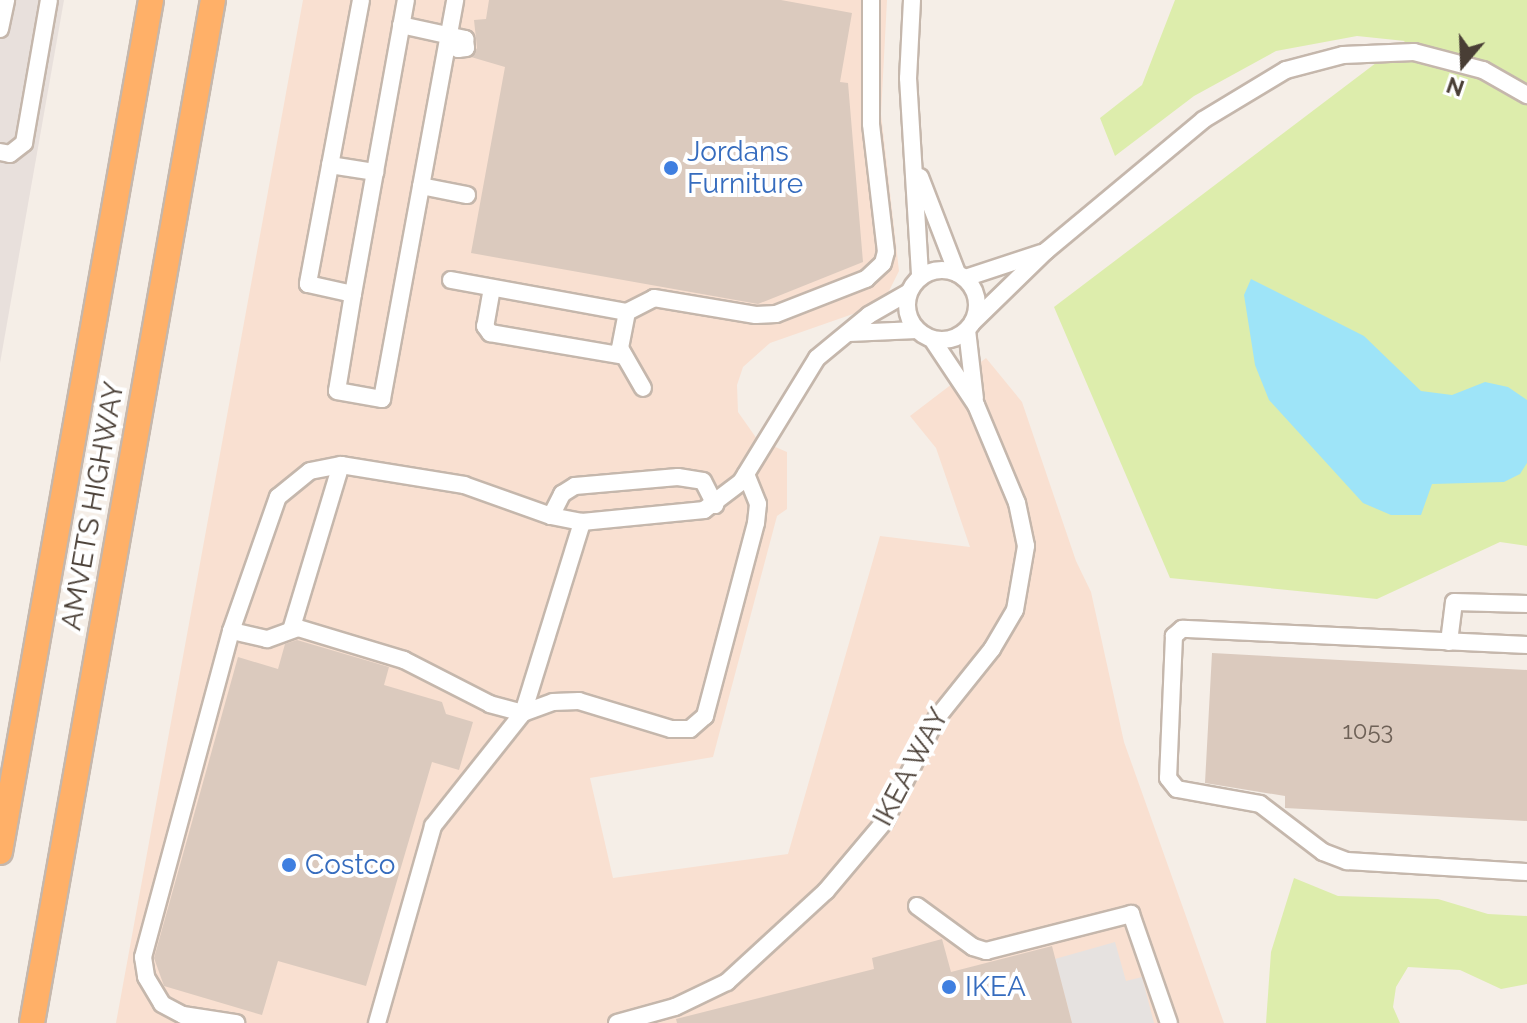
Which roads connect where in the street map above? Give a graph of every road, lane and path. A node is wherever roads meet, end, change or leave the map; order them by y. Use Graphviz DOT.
graph roads {
  1 [pos="49,0"];
  2 [pos="151,0"];
  3 [pos="213,0"];
  4 [pos="361,0"];
  5 [pos="406,0"];
  6 [pos="455,0"];
  7 [pos="871,0"];
  8 [pos="912,0"];
  9 [pos="401,25"];
  10 [pos="457,41"];
  11 [pos="1527,95"];
  12 [pos="0,152"];
  13 [pos="915,164"];
  14 [pos="330,165"];
  15 [pos="375,172"];
  16 [pos="421,186"];
  17 [pos="467,195"];
  18 [pos="1046,251"];
  19 [pos="961,275"];
  20 [pos="920,277"];
  21 [pos="451,280"];
  22 [pos="492,288"];
  23 [pos="909,292"];
  24 [pos="353,294"];
  25 [pos="627,312"];
  26 [pos="970,326"];
  27 [pos="849,333"];
  28 [pos="924,334"];
  29 [pos="624,356"];
  30 [pos="643,388"];
  31 [pos="976,405"];
  32 [pos="341,465"];
  33 [pos="746,474"];
  34 [pos="715,505"];
  35 [pos="551,516"];
  36 [pos="582,522"];
  37 [pos="1527,604"];
  38 [pos="292,627"];
  39 [pos="231,631"];
  40 [pos="1449,642"];
  41 [pos="1527,645"];
  42 [pos="523,713"];
  43 [pos="0,852"];
  44 [pos="1527,872"];
  45 [pos="917,906"];
  46 [pos="32,1023"];
  47 [pos="236,1023"];
  48 [pos="377,1023"];
  49 [pos="617,1023"];
  50 [pos="1169,1023"];
  1 -- 12 [label="street"];
  2 -- 43 [label="highway, AMVETS HIGHWAY"];
  3 -- 46 [label="highway, AMVETS HIGHWAY"];
  4 -- 14 [label="street"];
  5 -- 9 [label="street"];
  6 -- 10 [label="street"];
  7 -- 25 [label="street"];
  8 -- 13 [label="street"];
  9 -- 10 [label="street"];
  9 -- 15 [label="street"];
  10 -- 16 [label="street"];
  11 -- 18 [label="street"];
  13 -- 19 [label="street"];
  13 -- 20 [label="street"];
  14 -- 15 [label="street"];
  14 -- 24 [label="street"];
  15 -- 24 [label="street"];
  16 -- 17 [label="street"];
  16 -- 24 [label="street"];
  18 -- 19 [label="street"];
  18 -- 26 [label="street"];
  19 -- 20 [label="street"];
  19 -- 26 [label="street"];
  20 -- 23 [label="street"];
  21 -- 22 [label="street"];
  22 -- 25 [label="street"];
  22 -- 29 [label="street"];
  23 -- 27 [label="street"];
  23 -- 28 [label="street"];
  25 -- 29 [label="street"];
  26 -- 28 [label="street"];
  26 -- 31 [label="street, IKEA WAY"];
  27 -- 28 [label="street"];
  27 -- 33 [label="street"];
  28 -- 31 [label="street, IKEA WAY"];
  29 -- 30 [label="street"];
  31 -- 49 [label="street, IKEA WAY"];
  32 -- 35 [label="street"];
  32 -- 38 [label="street"];
  32 -- 39 [label="street"];
  33 -- 34 [label="street"];
  33 -- 42 [label="street"];
  34 -- 35 [label="street"];
  34 -- 36 [label="street"];
  35 -- 36 [label="street"];
  36 -- 42 [label="street"];
  37 -- 40 [label="street"];
  38 -- 39 [label="street"];
  38 -- 42 [label="street"];
  39 -- 47 [label="street"];
  40 -- 41 [label="street"];
  40 -- 44 [label="street"];
  42 -- 48 [label="street"];
  45 -- 50 [label="street"];
}
